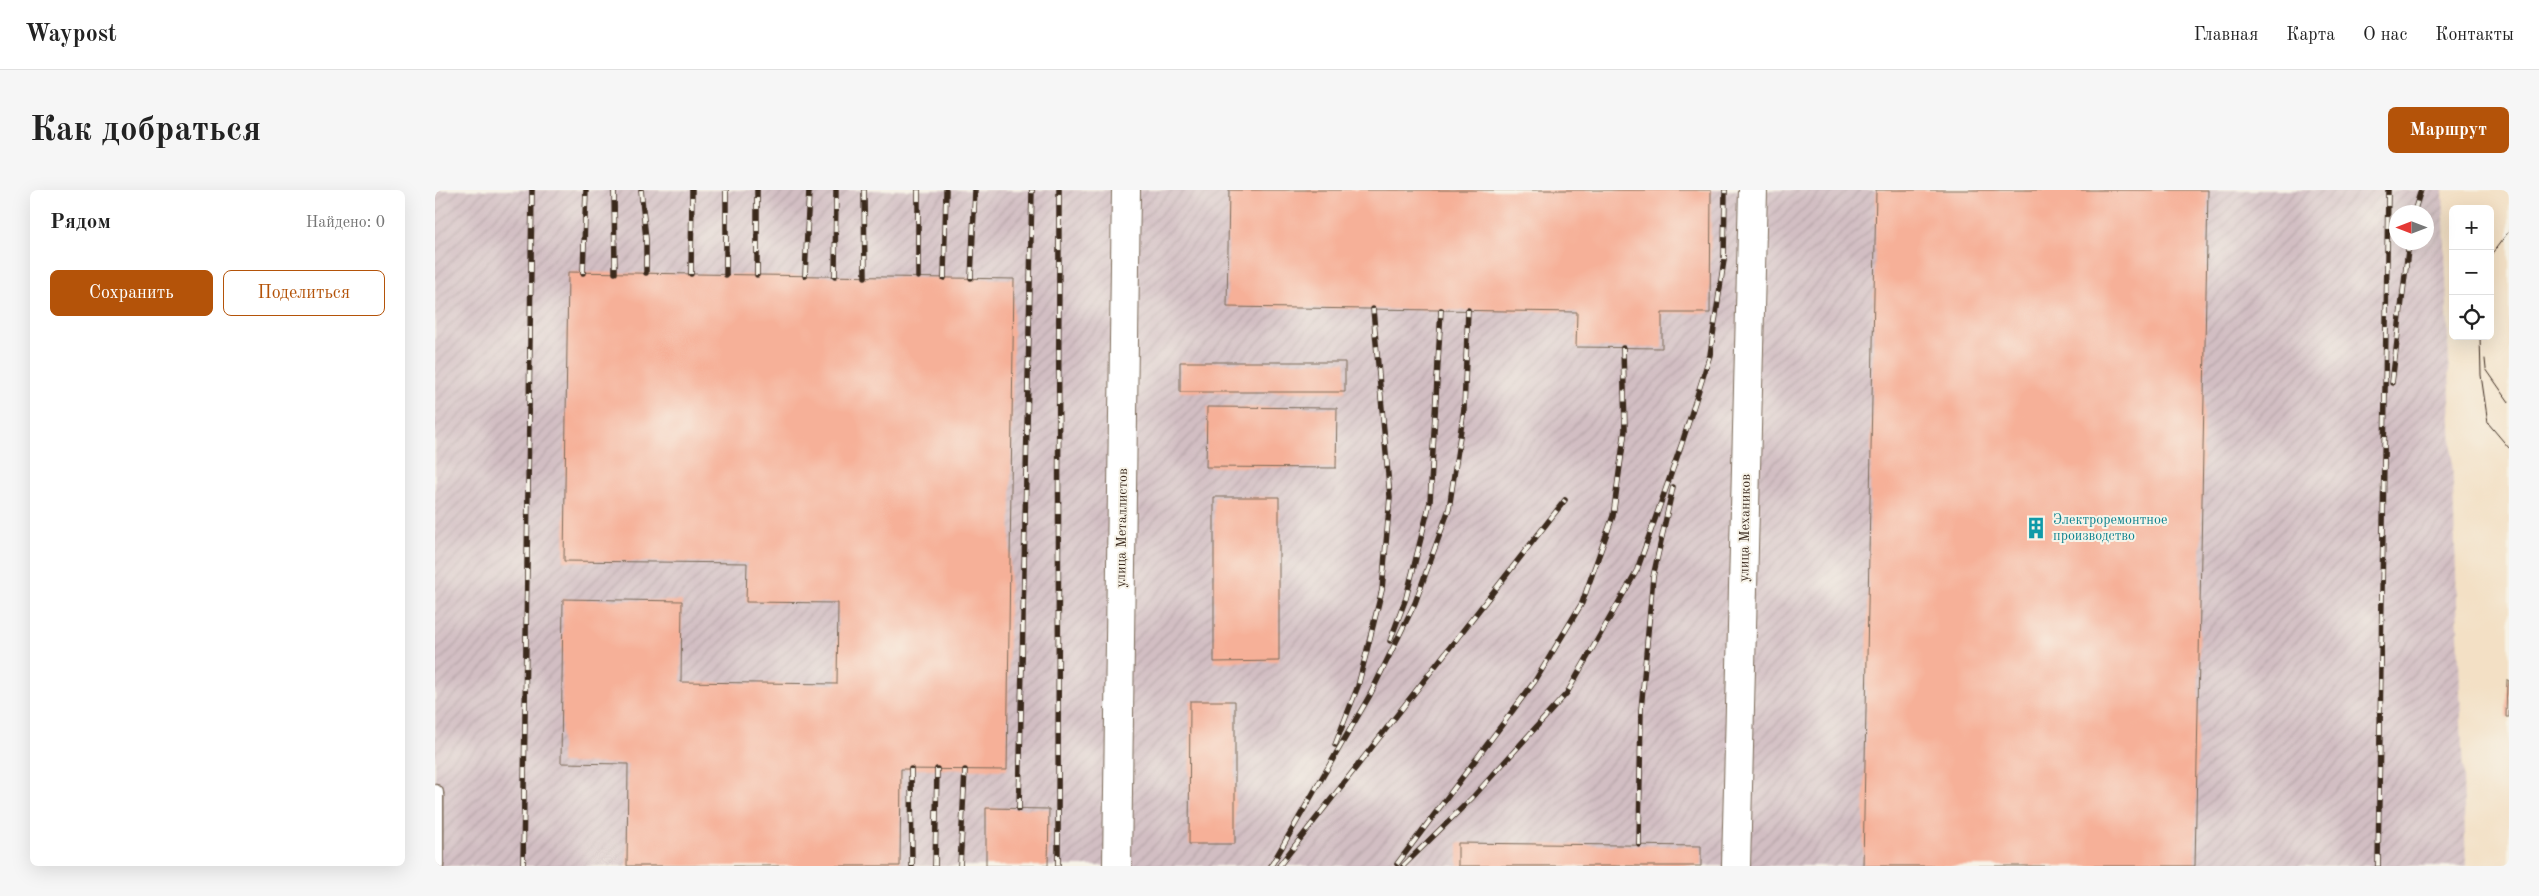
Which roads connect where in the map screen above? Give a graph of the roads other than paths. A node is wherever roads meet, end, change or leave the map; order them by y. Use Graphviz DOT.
graph roads {
  1 [pos="1126,190"];
  2 [pos="1753,190"];
  3 [pos="435,793"];
  4 [pos="435,866"];
  5 [pos="1117,866"];
  6 [pos="1736,866"];
  1 -- 5 [label="street, улица Металлистов"];
  2 -- 6 [label="street, улица Механиков"];
  3 -- 4 [label="lane"];
}
